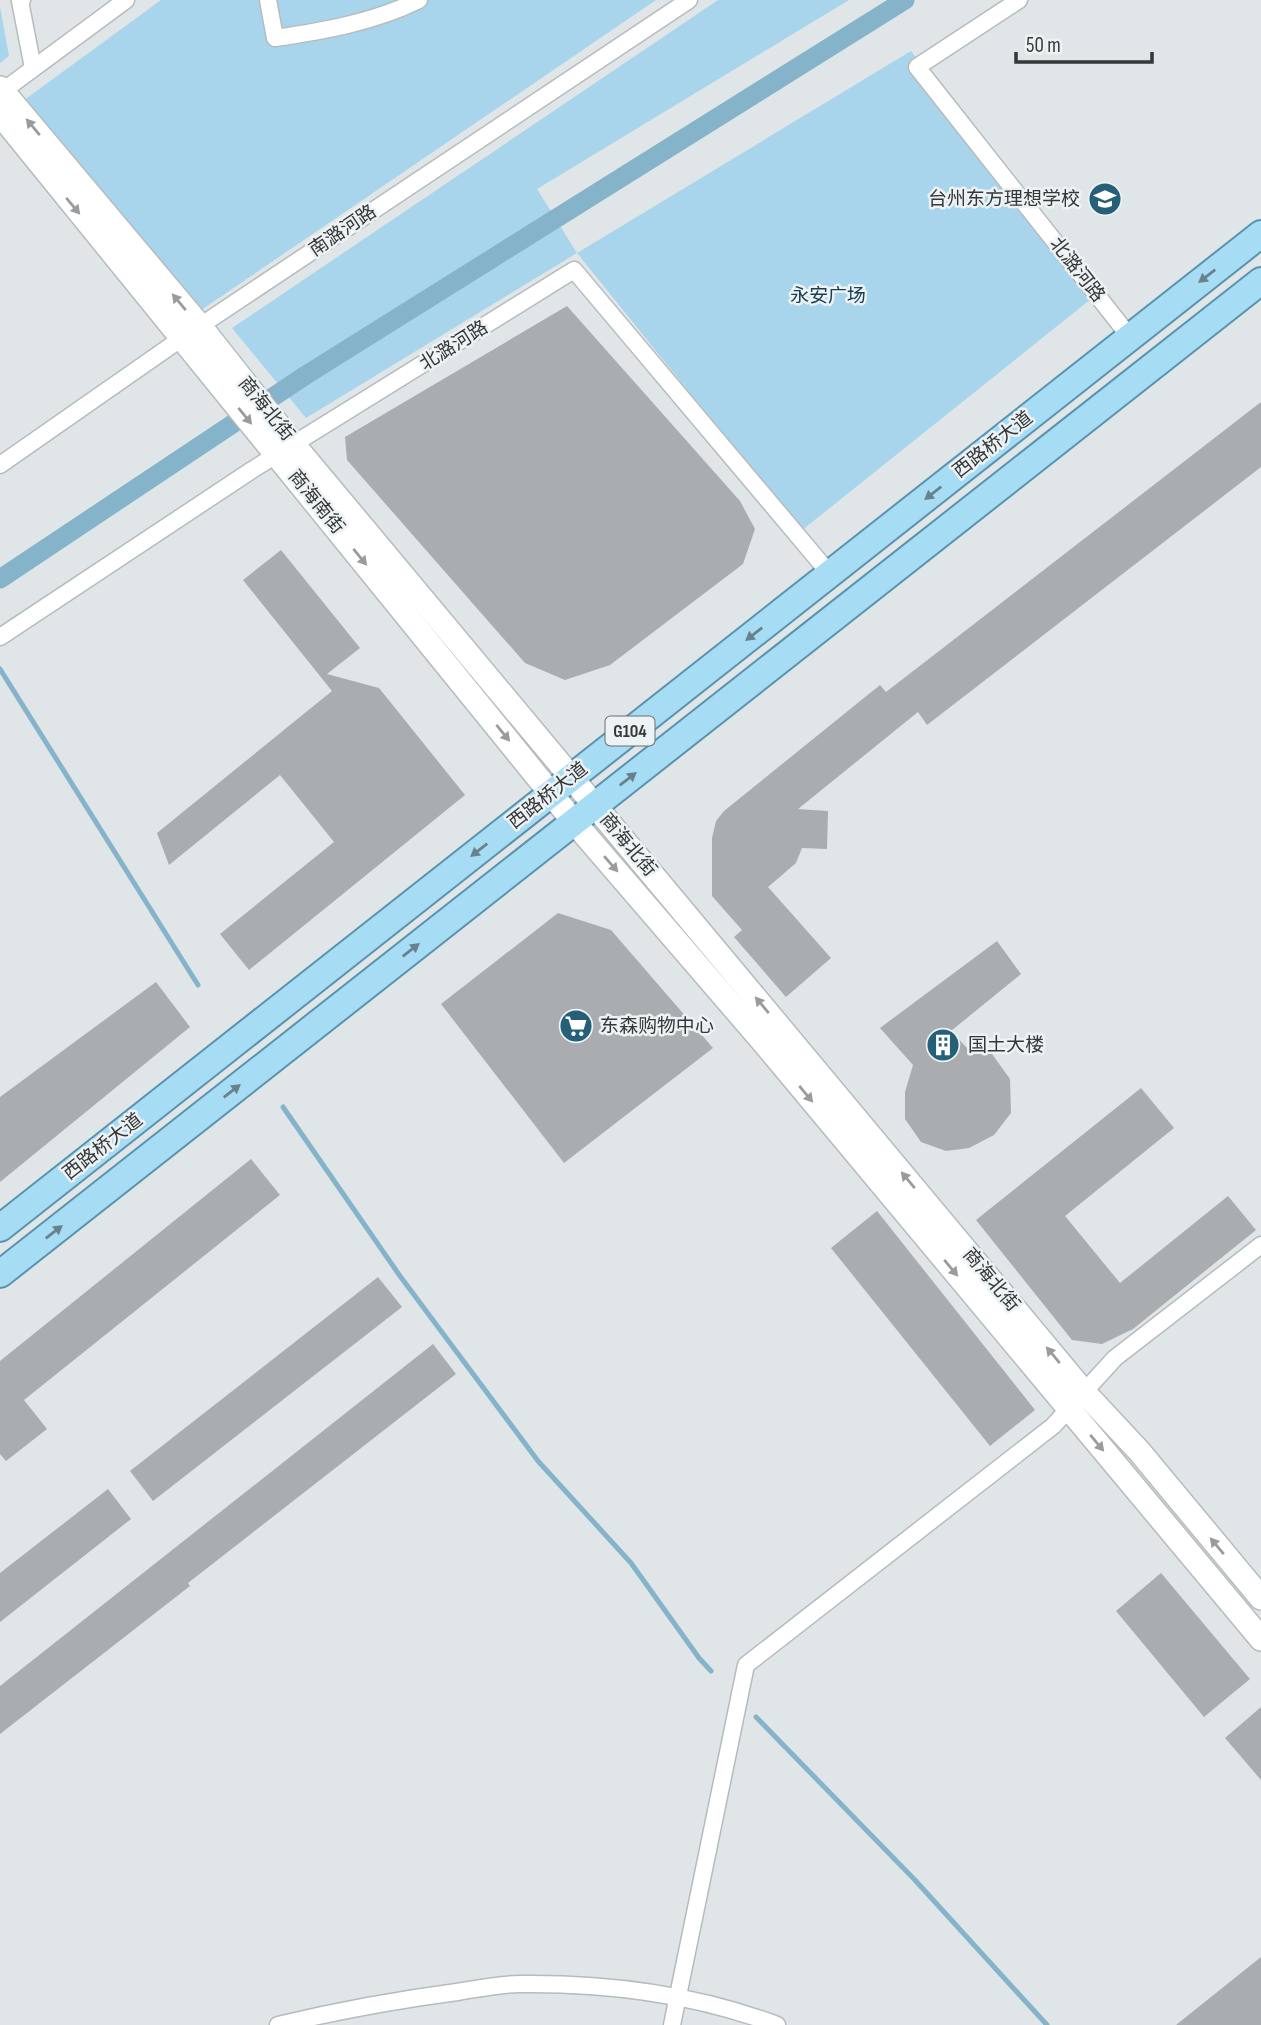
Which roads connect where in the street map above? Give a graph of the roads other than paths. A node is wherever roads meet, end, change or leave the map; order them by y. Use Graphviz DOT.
graph roads {
  1 [pos="22,0"];
  2 [pos="126,0"];
  3 [pos="268,0"];
  4 [pos="419,0"];
  5 [pos="689,0"];
  6 [pos="1019,0"];
  7 [pos="33,68"];
  8 [pos="1,90"];
  9 [pos="0,114"];
  10 [pos="1261,234"];
  11 [pos="1261,281"];
  12 [pos="191,332"];
  13 [pos="1130,337"];
  14 [pos="282,445"];
  15 [pos="0,465"];
  16 [pos="830,574"];
  17 [pos="0,637"];
  18 [pos="561,785"];
  19 [pos="595,805"];
  20 [pos="574,822"];
  21 [pos="0,1228"];
  22 [pos="1261,1245"];
  23 [pos="0,1274"];
  24 [pos="1077,1401"];
  25 [pos="1261,1598"];
  26 [pos="1261,1639"];
  27 [pos="678,1996"];
  28 [pos="278,2025"];
  29 [pos="672,2025"];
  30 [pos="777,2025"];
  1 -- 7 [label="street"];
  2 -- 7 [label="street"];
  3 -- 4 [label="street"];
  5 -- 12 [label="street, 南潞河路"];
  6 -- 13 [label="street, 北潞河路"];
  7 -- 8 [label="street"];
  12 -- 8 [label="main road, one-way"];
  9 -- 12 [label="main road, one-way"];
  10 -- 13 [label="main road, 西路桥大道 / G104, one-way"];
  19 -- 11 [label="main road, 西路桥大道 / G104, one-way"];
  12 -- 14 [label="main road"];
  12 -- 15 [label="street, 南潞河路"];
  13 -- 16 [label="main road, 西路桥大道 / G104, one-way"];
  14 -- 16 [label="street, 北潞河路"];
  14 -- 17 [label="street, 北潞河路"];
  14 -- 18 [label="main road, 商海北街"];
  16 -- 18 [label="main road, 西路桥大道 / G104, one-way"];
  18 -- 19 [label="main road, 商海北街"];
  18 -- 20 [label="main road, 商海北街"];
  18 -- 21 [label="main road, 西路桥大道 / G104, one-way"];
  19 -- 20 [label="main road, 西路桥大道 / G104"];
  24 -- 19 [label="main road, 商海北街, one-way"];
  23 -- 20 [label="main road, 西路桥大道 / G104, one-way"];
  20 -- 24 [label="main road, 商海北街, one-way"];
  22 -- 24 [label="street"];
  25 -- 24 [label="main road, 商海北街, one-way"];
  24 -- 26 [label="main road, 商海北街, one-way"];
  24 -- 27 [label="street"];
  27 -- 28 [label="street"];
  27 -- 29 [label="street"];
  27 -- 30 [label="street"];
}
